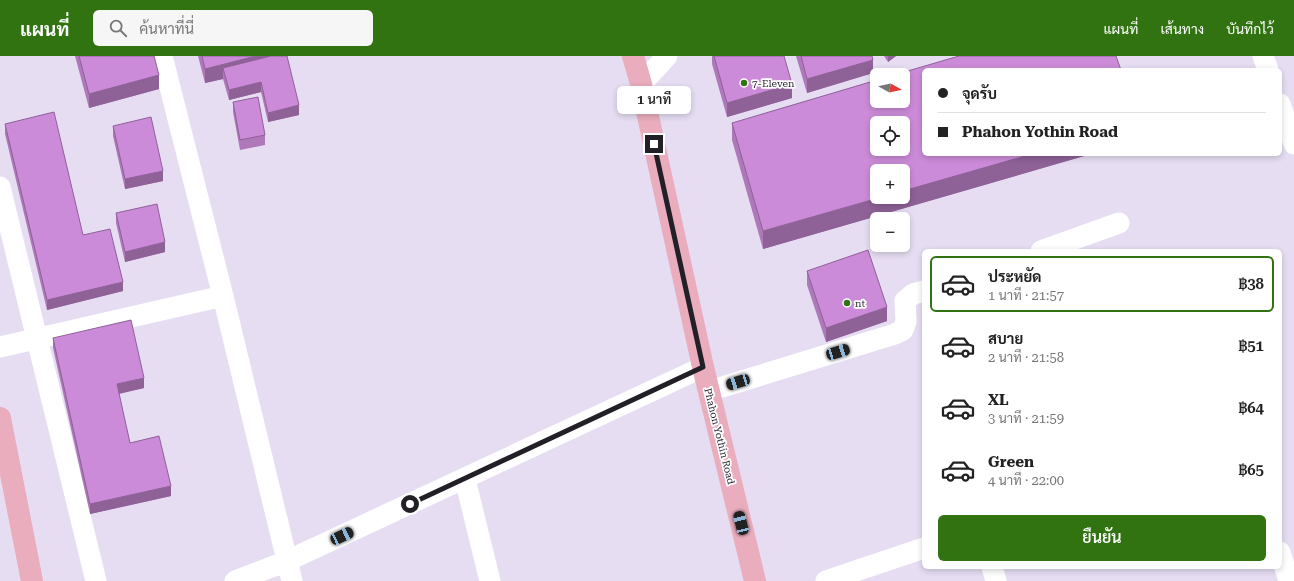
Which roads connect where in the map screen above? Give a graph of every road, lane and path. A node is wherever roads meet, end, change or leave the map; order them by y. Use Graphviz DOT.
graph roads {
  1 [pos="162,56"];
  2 [pos="633,56"];
  3 [pos="667,56"];
  4 [pos="1263,56"];
  5 [pos="1267,68"];
  6 [pos="641,84"];
  7 [pos="1282,110"];
  8 [pos="1294,144"];
  9 [pos="0,187"];
  10 [pos="1119,223"];
  11 [pos="1047,249"];
  12 [pos="922,292"];
  13 [pos="223,296"];
  14 [pos="37,337"];
  15 [pos="0,347"];
  16 [pos="703,367"];
  17 [pos="709,391"];
  18 [pos="0,418"];
  19 [pos="465,479"];
  20 [pos="922,549"];
  21 [pos="1282,558"];
  22 [pos="993,569"];
  23 [pos="290,571"];
  24 [pos="32,581"];
  25 [pos="96,581"];
  26 [pos="236,581"];
  27 [pos="490,581"];
  28 [pos="755,581"];
  29 [pos="826,581"];
  30 [pos="996,581"];
  31 [pos="1289,581"];
  1 -- 13 [label="street"];
  2 -- 6 [label="main road, Phahon Yothin Road"];
  3 -- 6 [label="street"];
  4 -- 5 [label="street"];
  6 -- 16 [label="main road, Phahon Yothin Road"];
  7 -- 8 [label="street"];
  9 -- 14 [label="street"];
  10 -- 11 [label="street"];
  12 -- 17 [label="street"];
  13 -- 14 [label="street"];
  13 -- 23 [label="street"];
  14 -- 15 [label="street"];
  14 -- 25 [label="street"];
  16 -- 17 [label="main road, Phahon Yothin Road"];
  16 -- 19 [label="street"];
  17 -- 28 [label="main road, Phahon Yothin Road"];
  18 -- 24 [label="main road"];
  19 -- 23 [label="street"];
  19 -- 27 [label="street"];
  20 -- 29 [label="street"];
  21 -- 31 [label="street"];
  22 -- 30 [label="street"];
  23 -- 26 [label="street"];
}
